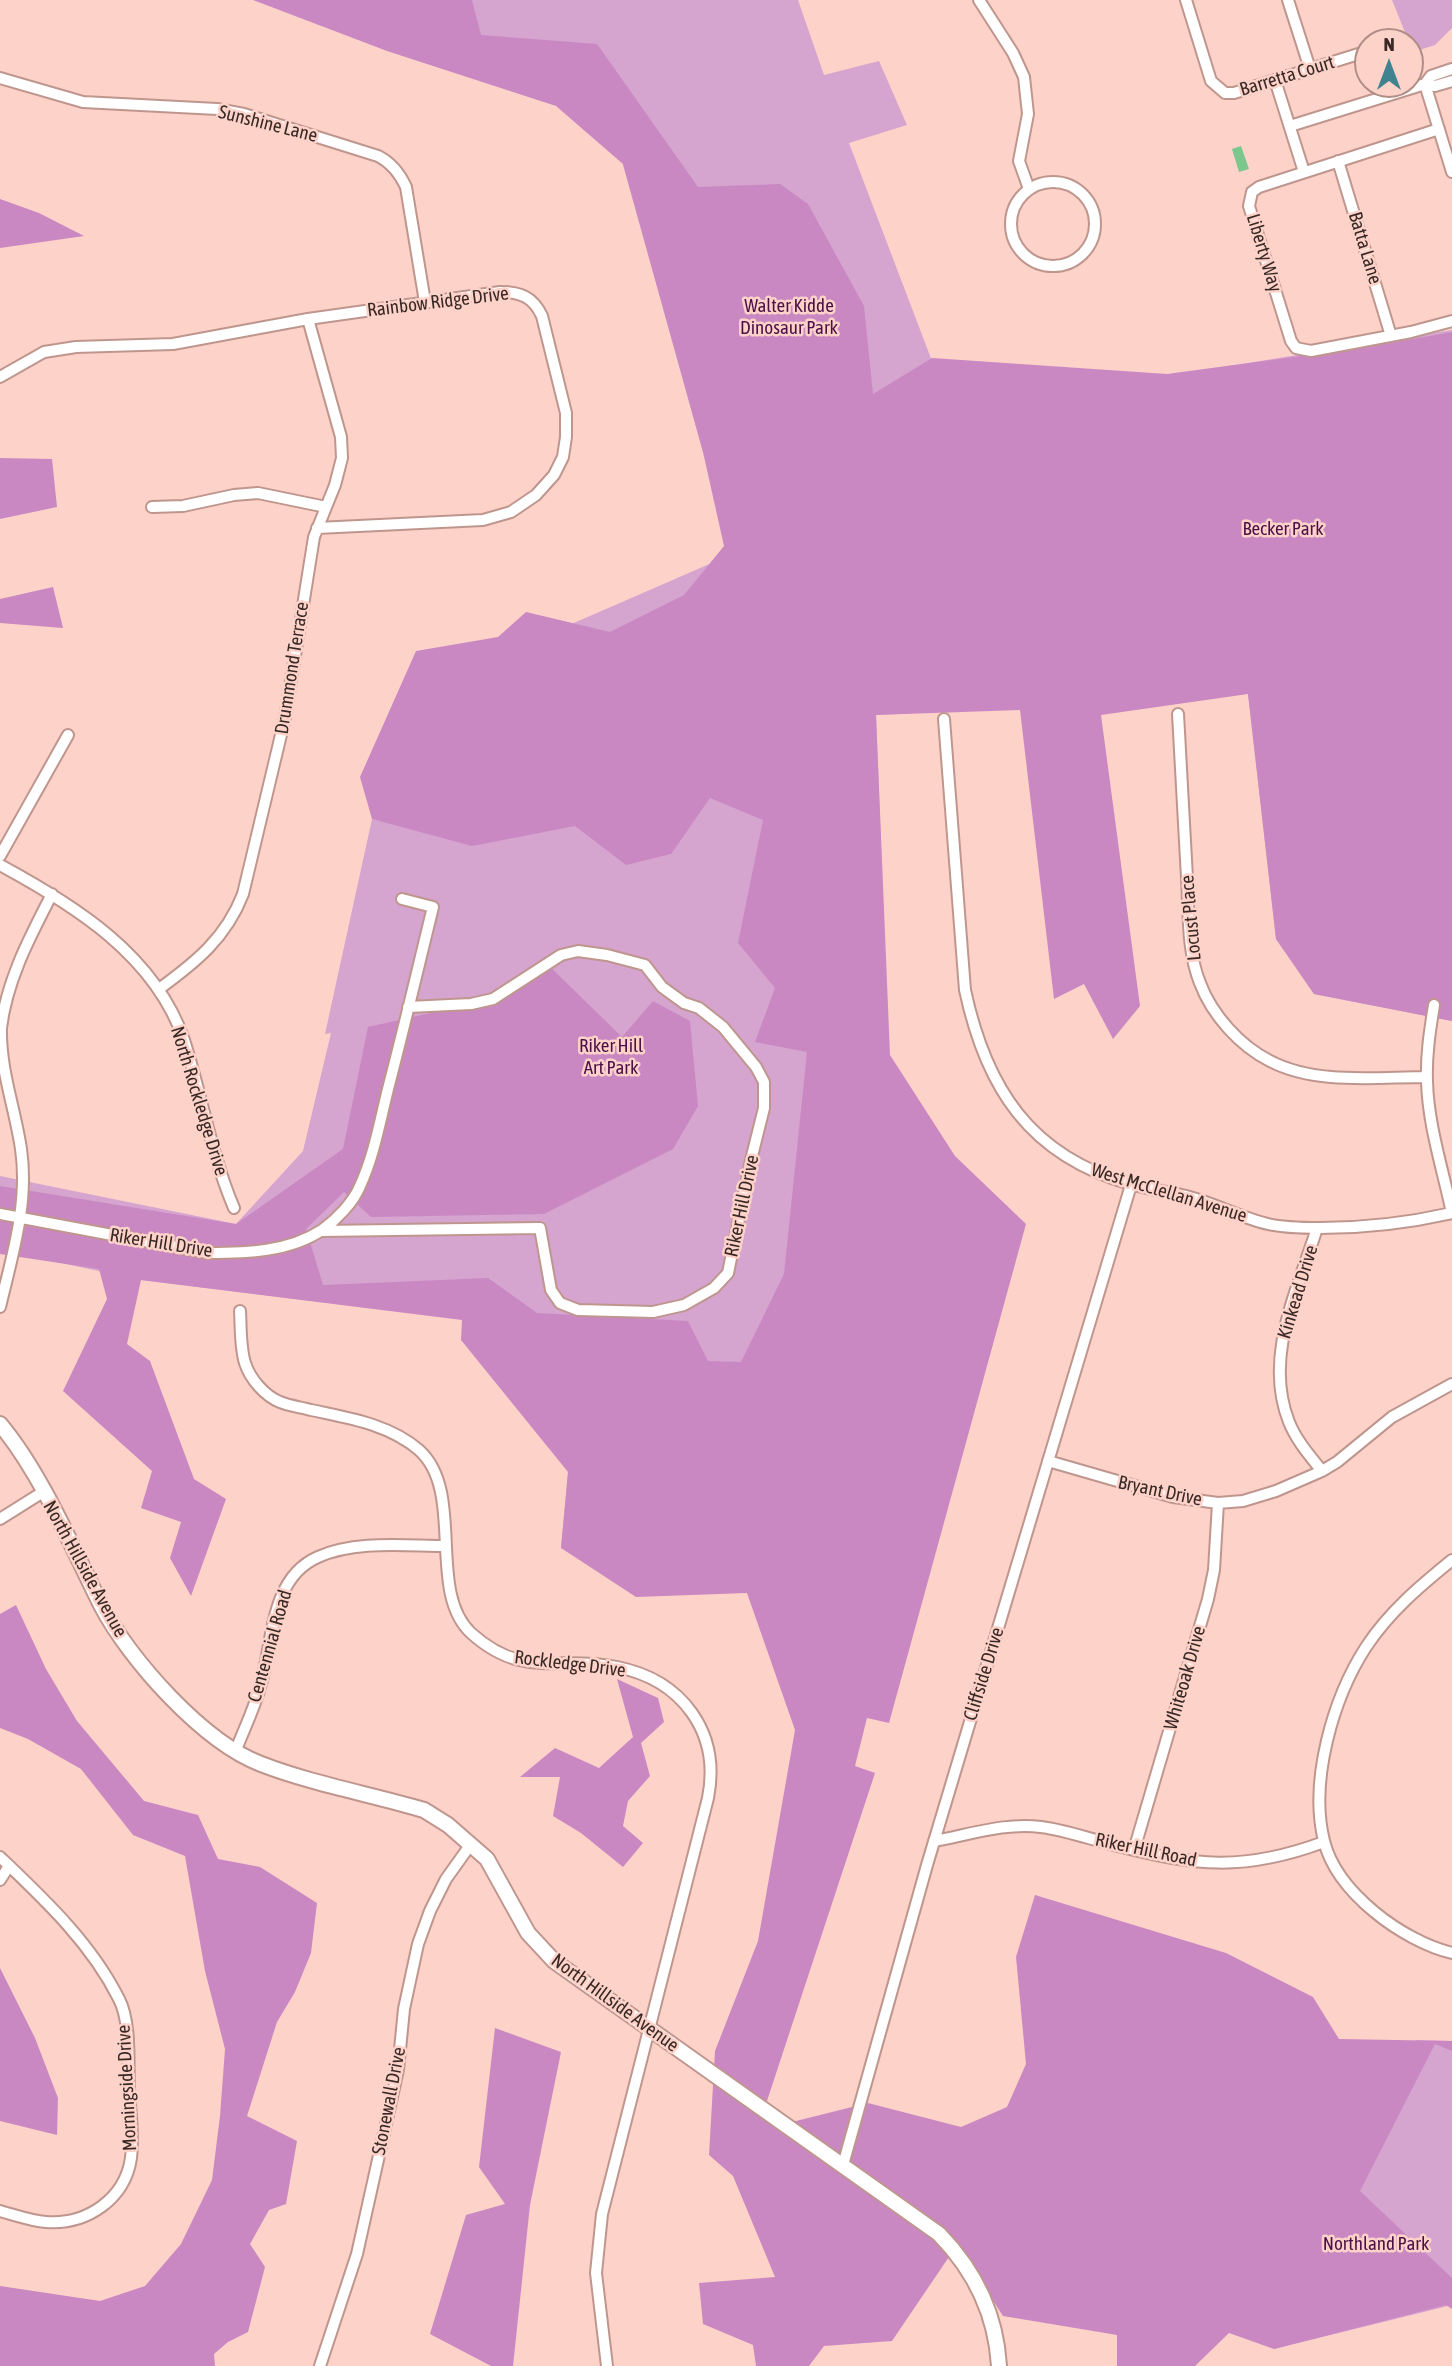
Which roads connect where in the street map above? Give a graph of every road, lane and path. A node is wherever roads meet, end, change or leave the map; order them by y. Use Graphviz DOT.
graph roads {
  1 [pos="979,0"];
  2 [pos="1186,0"];
  3 [pos="1288,0"];
  4 [pos="1354,55"];
  5 [pos="1310,69"];
  6 [pos="1452,69"];
  7 [pos="0,78"];
  8 [pos="1275,80"];
  9 [pos="1452,81"];
  10 [pos="1425,84"];
  11 [pos="1290,126"];
  12 [pos="1439,129"];
  13 [pos="1338,161"];
  14 [pos="1304,172"];
  15 [pos="1452,172"];
  16 [pos="1029,189"];
  17 [pos="425,302"];
  18 [pos="307,319"];
  19 [pos="1452,321"];
  20 [pos="1391,336"];
  21 [pos="0,377"];
  22 [pos="152,507"];
  23 [pos="326,507"];
  24 [pos="317,528"];
  25 [pos="1178,714"];
  26 [pos="944,719"];
  27 [pos="68,735"];
  28 [pos="0,856"];
  29 [pos="0,864"];
  30 [pos="52,894"];
  31 [pos="402,899"];
  32 [pos="159,989"];
  33 [pos="1434,1005"];
  34 [pos="408,1007"];
  35 [pos="0,1058"];
  36 [pos="1427,1077"];
  37 [pos="1131,1185"];
  38 [pos="234,1209"];
  39 [pos="1452,1213"];
  40 [pos="0,1214"];
  41 [pos="20,1219"];
  42 [pos="1317,1228"];
  43 [pos="320,1231"];
  44 [pos="0,1307"];
  45 [pos="240,1311"];
  46 [pos="1452,1384"];
  47 [pos="0,1424"];
  48 [pos="1048,1461"];
  49 [pos="1322,1471"];
  50 [pos="43,1492"];
  51 [pos="1218,1503"];
  52 [pos="0,1519"];
  53 [pos="446,1546"];
  54 [pos="1452,1560"];
  55 [pos="236,1750"];
  56 [pos="934,1841"];
  57 [pos="1324,1842"];
  58 [pos="471,1844"];
  59 [pos="1134,1850"];
  60 [pos="0,1857"];
  61 [pos="9,1866"];
  62 [pos="0,1880"];
  63 [pos="1452,1953"];
  64 [pos="649,2028"];
  65 [pos="843,2165"];
  66 [pos="0,2211"];
  67 [pos="320,2366"];
  68 [pos="607,2366"];
  69 [pos="999,2366"];
  1 -- 16 [label="street"];
  2 -- 8 [label="street, Barretta Court"];
  3 -- 5 [label="street"];
  4 -- 5 [label="street, Barretta Court"];
  5 -- 8 [label="street, Barretta Court"];
  6 -- 10 [label="street"];
  7 -- 17 [label="street, Sunshine Lane"];
  8 -- 11 [label="street"];
  9 -- 10 [label="street"];
  10 -- 11 [label="street"];
  10 -- 12 [label="street"];
  11 -- 14 [label="street"];
  12 -- 13 [label="street, Liberty Way"];
  12 -- 15 [label="street"];
  13 -- 14 [label="street, Liberty Way"];
  13 -- 20 [label="street, Batta Lane"];
  14 -- 20 [label="street, Liberty Way"];
  16 -- 16 [label="street"];
  17 -- 18 [label="street, Rainbow Ridge Drive"];
  17 -- 24 [label="street, Rainbow Ridge Drive"];
  18 -- 21 [label="street, Rainbow Ridge Drive"];
  18 -- 23 [label="street, Drummond Terrace"];
  19 -- 20 [label="street, Liberty Way"];
  22 -- 23 [label="street"];
  23 -- 24 [label="street, Drummond Terrace"];
  24 -- 32 [label="street, Drummond Terrace"];
  25 -- 36 [label="street, Locust Place"];
  26 -- 37 [label="street, West McClellan Avenue"];
  27 -- 28 [label="street"];
  29 -- 30 [label="street, North Rockledge Drive"];
  30 -- 32 [label="street, North Rockledge Drive"];
  30 -- 35 [label="street"];
  31 -- 34 [label="street, Riker Hill Drive"];
  32 -- 38 [label="street, North Rockledge Drive"];
  33 -- 36 [label="street"];
  34 -- 43 [label="street, Riker Hill Drive"];
  34 -- 43 [label="street, Riker Hill Drive"];
  35 -- 41 [label="street"];
  36 -- 39 [label="street"];
  37 -- 42 [label="street, West McClellan Avenue"];
  37 -- 48 [label="street, Cliffside Drive"];
  39 -- 42 [label="street, West McClellan Avenue"];
  40 -- 41 [label="street, Riker Hill Drive"];
  41 -- 43 [label="street, Riker Hill Drive"];
  41 -- 44 [label="street"];
  42 -- 49 [label="street, Kinkead Drive"];
  45 -- 53 [label="street, Rockledge Drive"];
  46 -- 49 [label="street, Bryant Drive"];
  47 -- 50 [label="street, North Hillside Avenue"];
  48 -- 51 [label="street, Bryant Drive"];
  48 -- 56 [label="street, Cliffside Drive"];
  49 -- 51 [label="street, Bryant Drive"];
  50 -- 52 [label="street"];
  50 -- 55 [label="street, North Hillside Avenue"];
  51 -- 59 [label="street, Whiteoak Drive"];
  53 -- 55 [label="street, Centennial Road"];
  53 -- 64 [label="street, Rockledge Drive"];
  54 -- 57 [label="street"];
  55 -- 58 [label="street, North Hillside Avenue"];
  56 -- 59 [label="street, Riker Hill Road"];
  56 -- 65 [label="street, Cliffside Drive"];
  57 -- 59 [label="street, Riker Hill Road"];
  57 -- 63 [label="street"];
  58 -- 64 [label="street, North Hillside Avenue"];
  58 -- 67 [label="street, Stonewall Drive"];
  60 -- 61 [label="street, Morningside Drive"];
  61 -- 62 [label="street"];
  61 -- 66 [label="street, Morningside Drive"];
  64 -- 65 [label="street, North Hillside Avenue"];
  64 -- 68 [label="street, Rockledge Drive"];
  65 -- 69 [label="street, North Hillside Avenue"];
}
